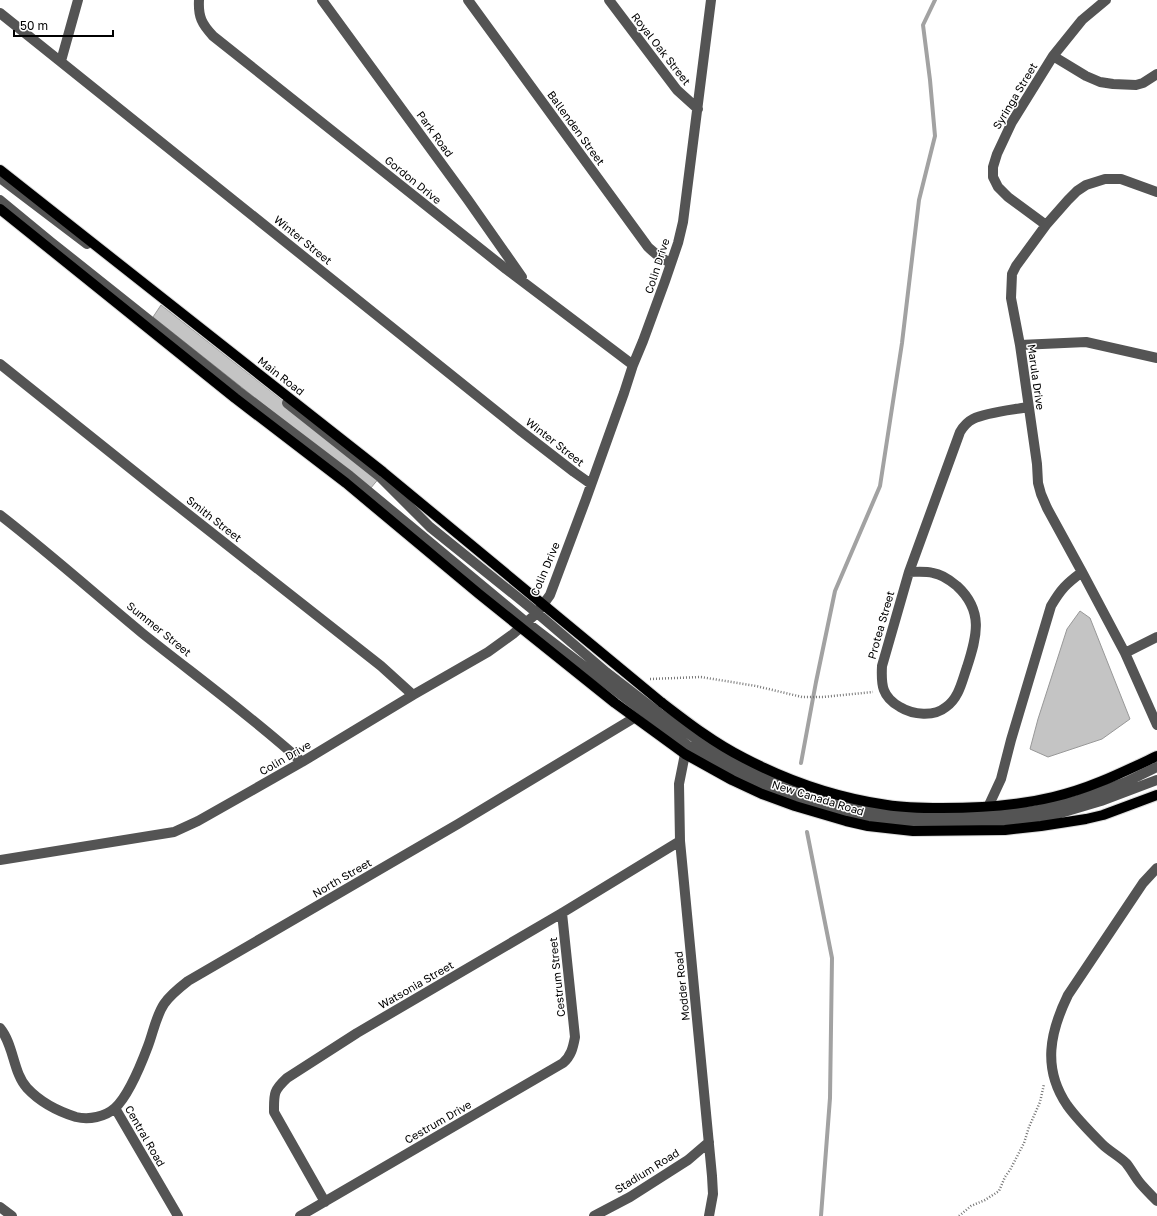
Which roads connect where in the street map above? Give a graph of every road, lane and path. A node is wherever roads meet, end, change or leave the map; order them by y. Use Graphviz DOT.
graph roads {
  1 [pos="78,0"];
  2 [pos="199,0"];
  3 [pos="322,0"];
  4 [pos="468,0"];
  5 [pos="609,0"];
  6 [pos="711,0"];
  7 [pos="1106,0"];
  8 [pos="0,13"];
  9 [pos="1053,56"];
  10 [pos="61,61"];
  11 [pos="1157,74"];
  12 [pos="698,109"];
  13 [pos="0,170"];
  14 [pos="0,178"];
  15 [pos="1157,192"];
  16 [pos="0,200"];
  17 [pos="0,209"];
  18 [pos="1046,225"];
  19 [pos="671,263"];
  20 [pos="527,284"];
  21 [pos="1020,345"];
  22 [pos="1157,358"];
  23 [pos="0,364"];
  24 [pos="632,365"];
  25 [pos="1028,407"];
  26 [pos="591,484"];
  27 [pos="0,516"];
  28 [pos="909,572"];
  29 [pos="1082,572"];
  30 [pos="543,604"];
  31 [pos="537,613"];
  32 [pos="523,625"];
  33 [pos="1157,637"];
  34 [pos="1125,653"];
  35 [pos="633,680"];
  36 [pos="884,691"];
  37 [pos="412,695"];
  38 [pos="634,718"];
  39 [pos="1157,725"];
  40 [pos="685,754"];
  41 [pos="1157,756"];
  42 [pos="302,762"];
  43 [pos="1157,767"];
  44 [pos="1157,780"];
  45 [pos="1157,795"];
  46 [pos="988,807"];
  47 [pos="680,841"];
  48 [pos="0,860"];
  49 [pos="1157,868"];
  50 [pos="562,913"];
  51 [pos="0,1028"];
  52 [pos="575,1038"];
  53 [pos="1051,1065"];
  54 [pos="115,1108"];
  55 [pos="709,1142"];
  56 [pos="1157,1201"];
  57 [pos="325,1202"];
  58 [pos="0,1207"];
  59 [pos="12,1216"];
  60 [pos="178,1216"];
  61 [pos="300,1216"];
  62 [pos="594,1216"];
  63 [pos="709,1216"];
  64 [pos="959,1216"];
  1 -- 10 [label="street"];
  2 -- 20 [label="street, Gordon Drive"];
  3 -- 20 [label="street, Park Road"];
  4 -- 19 [label="street, Ballenden Street"];
  5 -- 12 [label="street, Royal Oak Street"];
  6 -- 12 [label="street, Colin Drive"];
  7 -- 9 [label="street, Syringa Street"];
  8 -- 10 [label="street, Winter Street"];
  9 -- 11 [label="street"];
  9 -- 18 [label="street, Syringa Street"];
  10 -- 26 [label="street, Winter Street"];
  12 -- 19 [label="street, Colin Drive"];
  13 -- 30 [label="main road, Main Road"];
  14 -- 31 [label="street, Main Road"];
  15 -- 18 [label="street, Marula Drive"];
  16 -- 32 [label="street"];
  17 -- 32 [label="main road"];
  18 -- 21 [label="street, Marula Drive"];
  19 -- 24 [label="street, Colin Drive"];
  20 -- 24 [label="street, Gordon Drive"];
  21 -- 22 [label="street"];
  21 -- 25 [label="street, Marula Drive"];
  23 -- 37 [label="street, Smith Street"];
  24 -- 26 [label="street, Colin Drive"];
  25 -- 28 [label="street, Protea Street"];
  25 -- 29 [label="street, Marula Drive"];
  26 -- 30 [label="street, Colin Drive"];
  27 -- 42 [label="street, Summer Street"];
  28 -- 36 [label="street, Protea Street"];
  28 -- 36 [label="street"];
  29 -- 34 [label="street, Marula Drive"];
  29 -- 46 [label="street"];
  30 -- 31 [label="street, Colin Drive"];
  30 -- 35 [label="main road, New Canada Road"];
  31 -- 32 [label="street, Colin Drive"];
  31 -- 43 [label="street, New Canada Road"];
  32 -- 37 [label="street, Colin Drive"];
  32 -- 38 [label="main road, New Canada Road"];
  32 -- 44 [label="street, New Canada Road"];
  33 -- 34 [label="street"];
  34 -- 39 [label="street, Marula Drive"];
  35 -- 36 [label="path"];
  35 -- 46 [label="main road, New Canada Road"];
  37 -- 42 [label="street, Colin Drive"];
  38 -- 40 [label="main road, New Canada Road"];
  38 -- 54 [label="street, North Street"];
  40 -- 45 [label="main road, New Canada Road"];
  40 -- 47 [label="street, Modder Road"];
  41 -- 46 [label="main road, New Canada Road"];
  42 -- 48 [label="street, Colin Drive"];
  47 -- 50 [label="street, Watsonia Street"];
  47 -- 55 [label="street, Modder Road"];
  49 -- 53 [label="street"];
  50 -- 52 [label="street, Cestrum Street"];
  50 -- 57 [label="street, Watsonia Street"];
  51 -- 54 [label="street, Central Road"];
  52 -- 57 [label="street, Cestrum Drive"];
  53 -- 56 [label="street"];
  53 -- 64 [label="path"];
  54 -- 60 [label="street, Central Road"];
  55 -- 62 [label="street, Stadium Road"];
  55 -- 63 [label="street, Modder Road"];
  57 -- 61 [label="street, Cestrum Drive"];
  58 -- 59 [label="street"];
}
